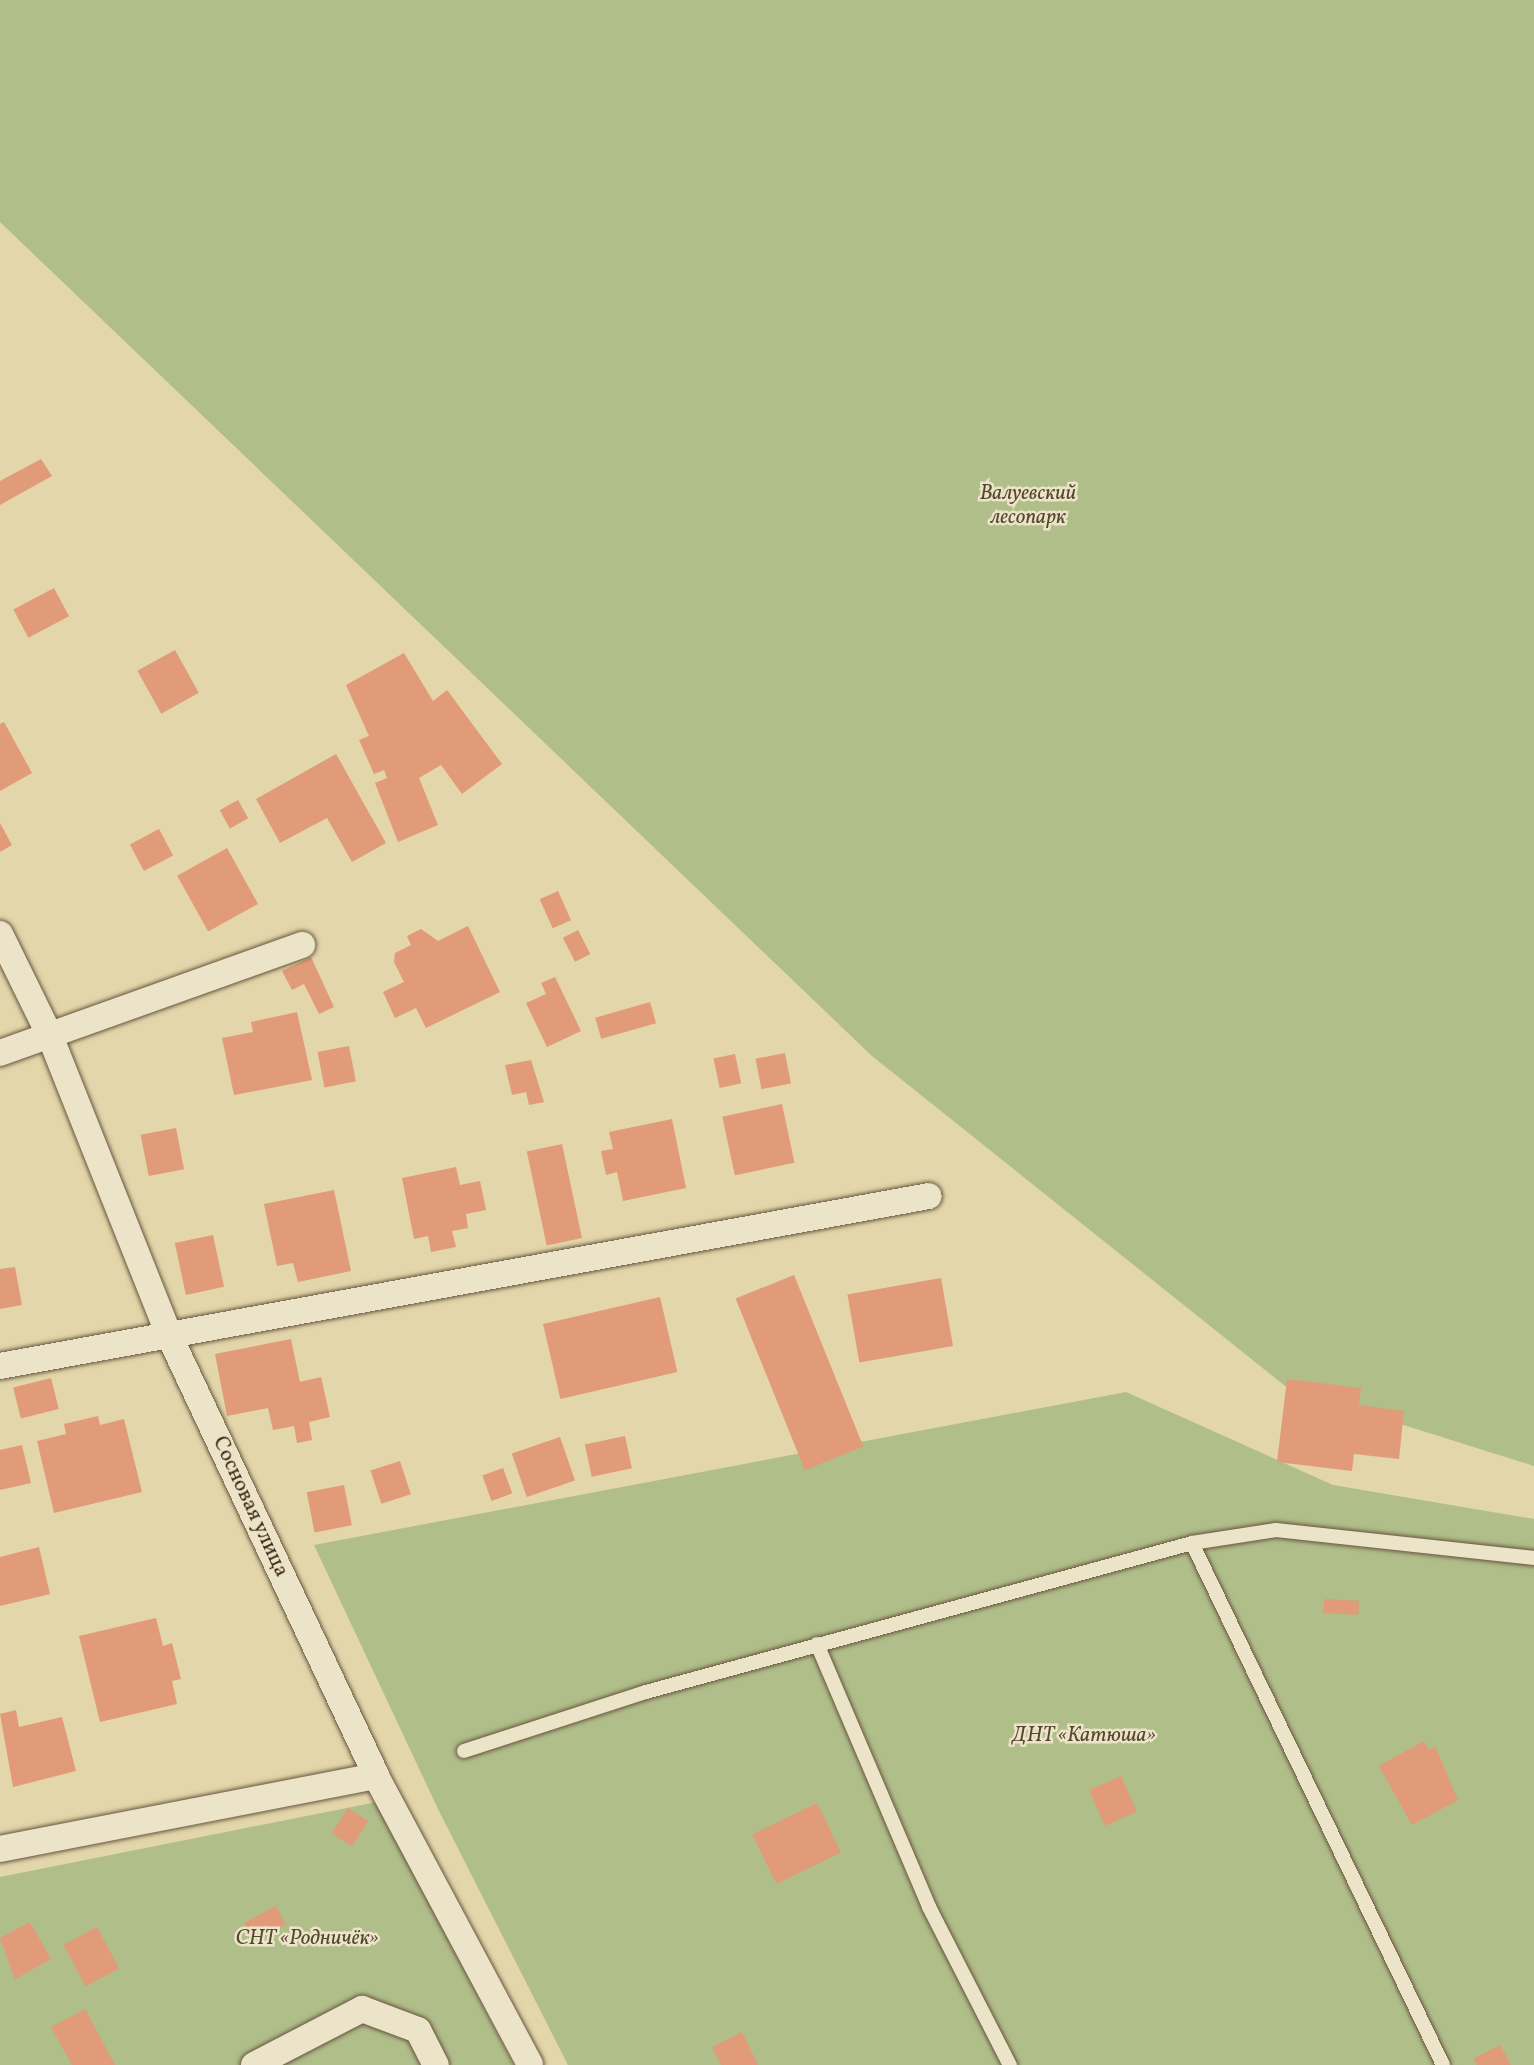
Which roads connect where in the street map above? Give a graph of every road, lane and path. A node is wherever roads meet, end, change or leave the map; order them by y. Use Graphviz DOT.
graph roads {
  1 [pos="0,934"];
  2 [pos="302,945"];
  3 [pos="50,1036"];
  4 [pos="0,1053"];
  5 [pos="929,1196"];
  6 [pos="168,1333"];
  7 [pos="0,1366"];
  8 [pos="1192,1543"];
  9 [pos="1534,1558"];
  10 [pos="817,1644"];
  11 [pos="464,1751"];
  12 [pos="376,1776"];
  13 [pos="0,1850"];
  14 [pos="254,2065"];
  15 [pos="436,2065"];
  16 [pos="530,2065"];
  17 [pos="1010,2065"];
  18 [pos="1443,2065"];
  1 -- 3 [label="street, Сосновая улица"];
  2 -- 3 [label="street"];
  3 -- 4 [label="street"];
  3 -- 6 [label="street, Сосновая улица"];
  5 -- 6 [label="street"];
  6 -- 7 [label="street"];
  6 -- 12 [label="street, Сосновая улица"];
  8 -- 9 [label="lane"];
  8 -- 10 [label="lane"];
  8 -- 18 [label="lane"];
  10 -- 11 [label="lane"];
  10 -- 17 [label="lane"];
  12 -- 13 [label="street"];
  12 -- 16 [label="street, Сосновая улица"];
  14 -- 15 [label="street"];
}
